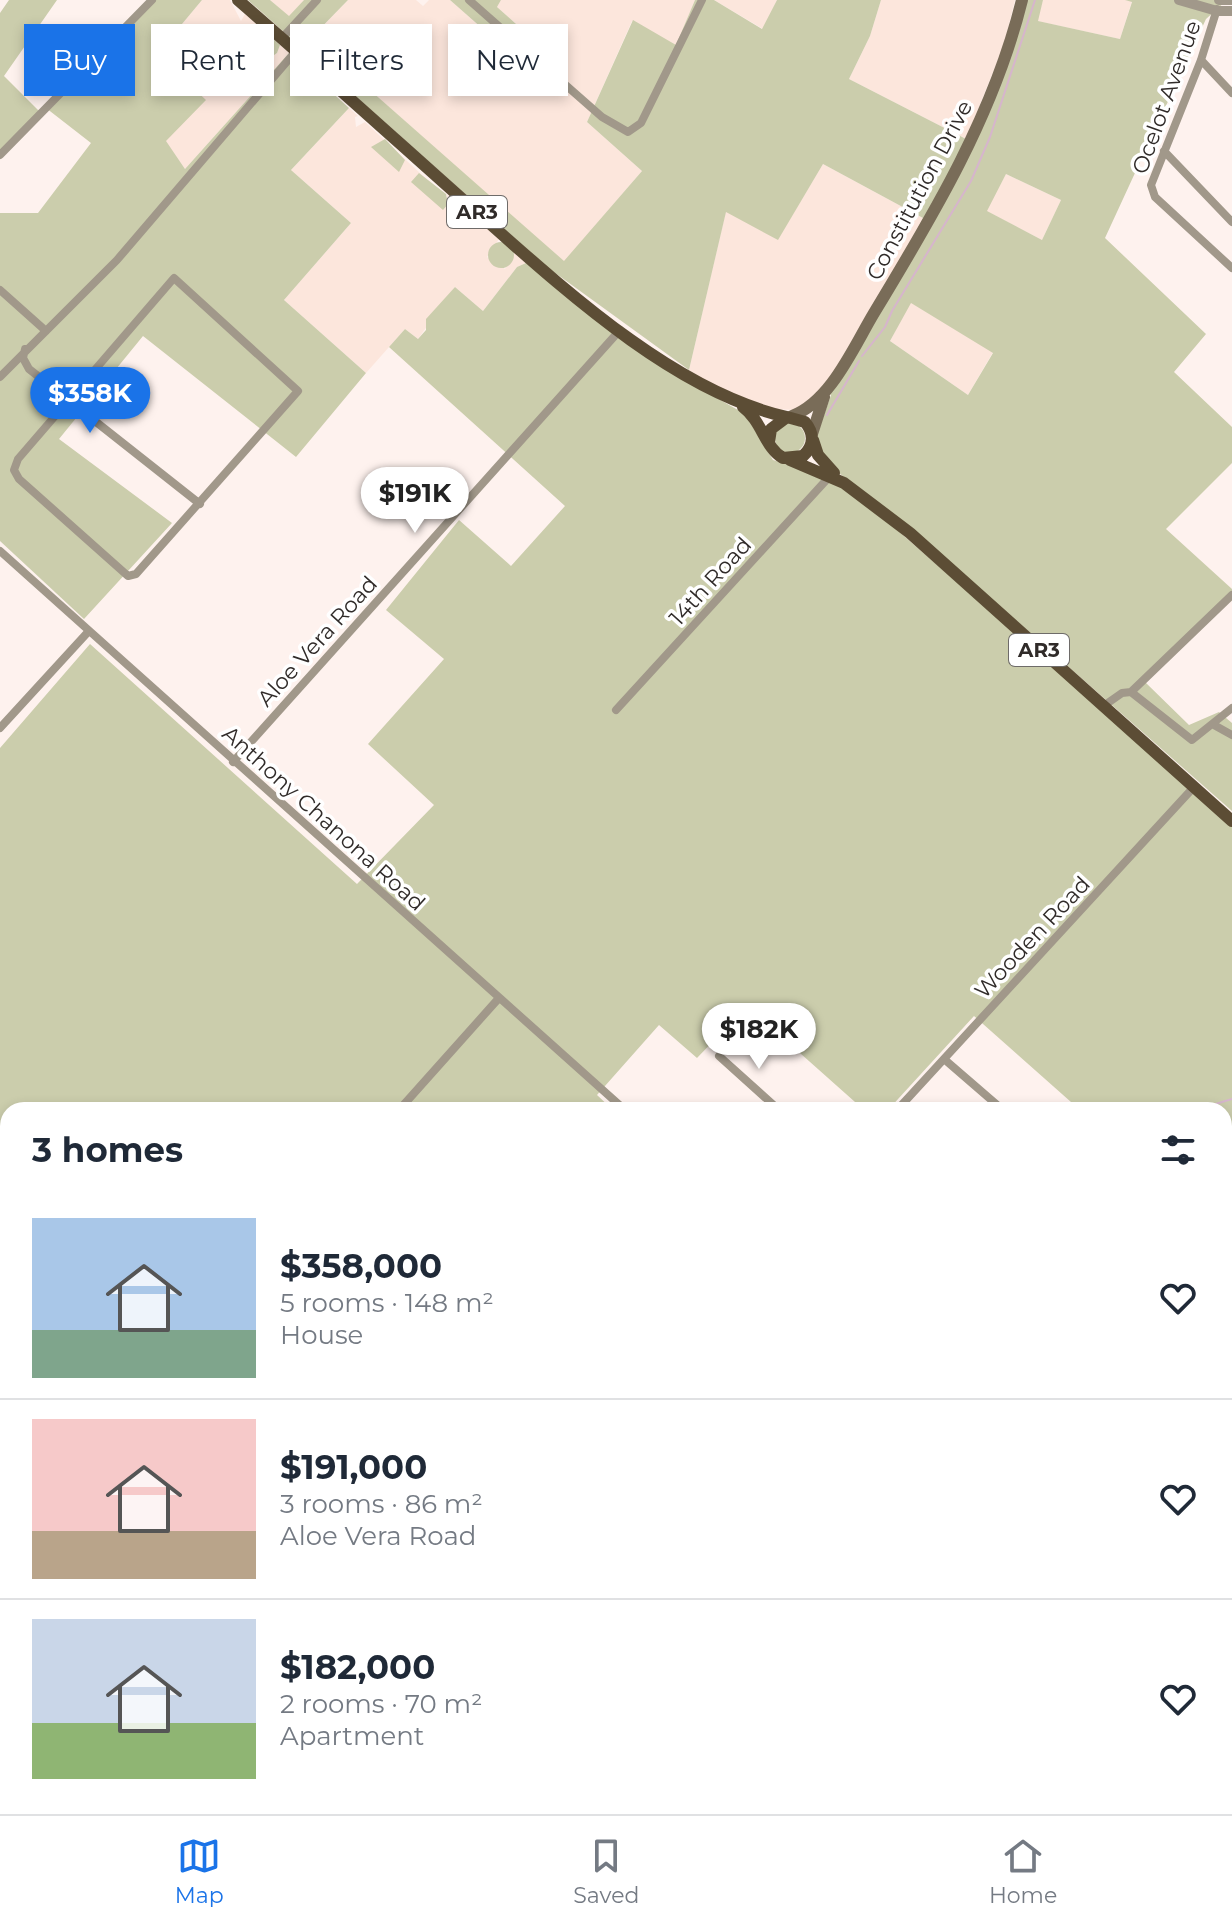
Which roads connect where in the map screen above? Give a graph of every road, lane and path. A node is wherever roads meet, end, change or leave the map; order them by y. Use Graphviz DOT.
graph roads {
  1 [pos="152,0"];
  2 [pos="238,0"];
  3 [pos="317,0"];
  4 [pos="469,0"];
  5 [pos="702,0"];
  6 [pos="1022,0"];
  7 [pos="1179,0"];
  8 [pos="1232,0"];
  9 [pos="1217,4"];
  10 [pos="1232,11"];
  11 [pos="282,38"];
  12 [pos="290,45"];
  13 [pos="290,58"];
  14 [pos="1201,60"];
  15 [pos="1232,93"];
  16 [pos="347,96"];
  17 [pos="1164,151"];
  18 [pos="0,155"];
  19 [pos="1232,222"];
  20 [pos="1232,268"];
  21 [pos="0,290"];
  22 [pos="620,330"];
  23 [pos="46,331"];
  24 [pos="25,348"];
  25 [pos="0,377"];
  26 [pos="828,387"];
  27 [pos="70,398"];
  28 [pos="734,400"];
  29 [pos="790,416"];
  30 [pos="812,437"];
  31 [pos="769,442"];
  32 [pos="790,460"];
  33 [pos="830,475"];
  34 [pos="844,483"];
  35 [pos="200,504"];
  36 [pos="0,551"];
  37 [pos="1232,595"];
  38 [pos="88,632"];
  39 [pos="1131,692"];
  40 [pos="1102,707"];
  41 [pos="1232,708"];
  42 [pos="616,710"];
  43 [pos="1214,725"];
  44 [pos="0,728"];
  45 [pos="1232,735"];
  46 [pos="233,762"];
  47 [pos="1193,788"];
  48 [pos="1232,821"];
  49 [pos="499,998"];
  50 [pos="719,1056"];
  51 [pos="944,1059"];
  52 [pos="406,1102"];
  53 [pos="616,1102"];
  54 [pos="770,1102"];
  55 [pos="904,1102"];
  56 [pos="994,1102"];
  1 -- 18 [label="street"];
  2 -- 11 [label="main road, AR3"];
  3 -- 11 [label="street"];
  4 -- 5 [label="street"];
  6 -- 26 [label="main road, Constitution Drive"];
  7 -- 9 [label="street"];
  8 -- 9 [label="street"];
  9 -- 10 [label="street"];
  9 -- 14 [label="street, Ocelot Avenue"];
  11 -- 12 [label="main road, AR3"];
  13 -- 23 [label="street"];
  14 -- 15 [label="street"];
  14 -- 17 [label="street, Ocelot Avenue"];
  16 -- 22 [label="main road, AR3"];
  17 -- 19 [label="street"];
  17 -- 20 [label="street, Ocelot Avenue"];
  21 -- 23 [label="street"];
  22 -- 28 [label="main road, AR3"];
  22 -- 46 [label="street, Aloe Vera Road"];
  23 -- 24 [label="street"];
  24 -- 25 [label="street"];
  24 -- 27 [label="street"];
  26 -- 29 [label="main road, Constitution Drive"];
  26 -- 30 [label="main road, Constitution Drive"];
  27 -- 35 [label="street"];
  27 -- 35 [label="street"];
  27 -- 35 [label="street"];
  28 -- 29 [label="main road, AR3"];
  28 -- 31 [label="main road, AR3"];
  29 -- 30 [label="main road"];
  29 -- 31 [label="main road"];
  30 -- 32 [label="main road"];
  30 -- 34 [label="main road, AR3"];
  31 -- 32 [label="main road"];
  32 -- 33 [label="main road, AR3"];
  33 -- 34 [label="main road, AR3"];
  33 -- 42 [label="street, 14th Road"];
  34 -- 40 [label="main road, AR3"];
  36 -- 38 [label="street, Anthony Chanona Road"];
  37 -- 39 [label="street"];
  38 -- 44 [label="street"];
  38 -- 46 [label="street, Anthony Chanona Road"];
  39 -- 40 [label="street"];
  39 -- 43 [label="street"];
  40 -- 47 [label="main road, AR3"];
  41 -- 43 [label="street"];
  43 -- 45 [label="street"];
  46 -- 49 [label="street, Anthony Chanona Road"];
  47 -- 48 [label="main road, AR3"];
  47 -- 51 [label="street, Wooden Road"];
  49 -- 52 [label="street"];
  49 -- 53 [label="street, Anthony Chanona Road"];
  50 -- 54 [label="street"];
  51 -- 55 [label="street, Wooden Road"];
  51 -- 56 [label="street"];
}
